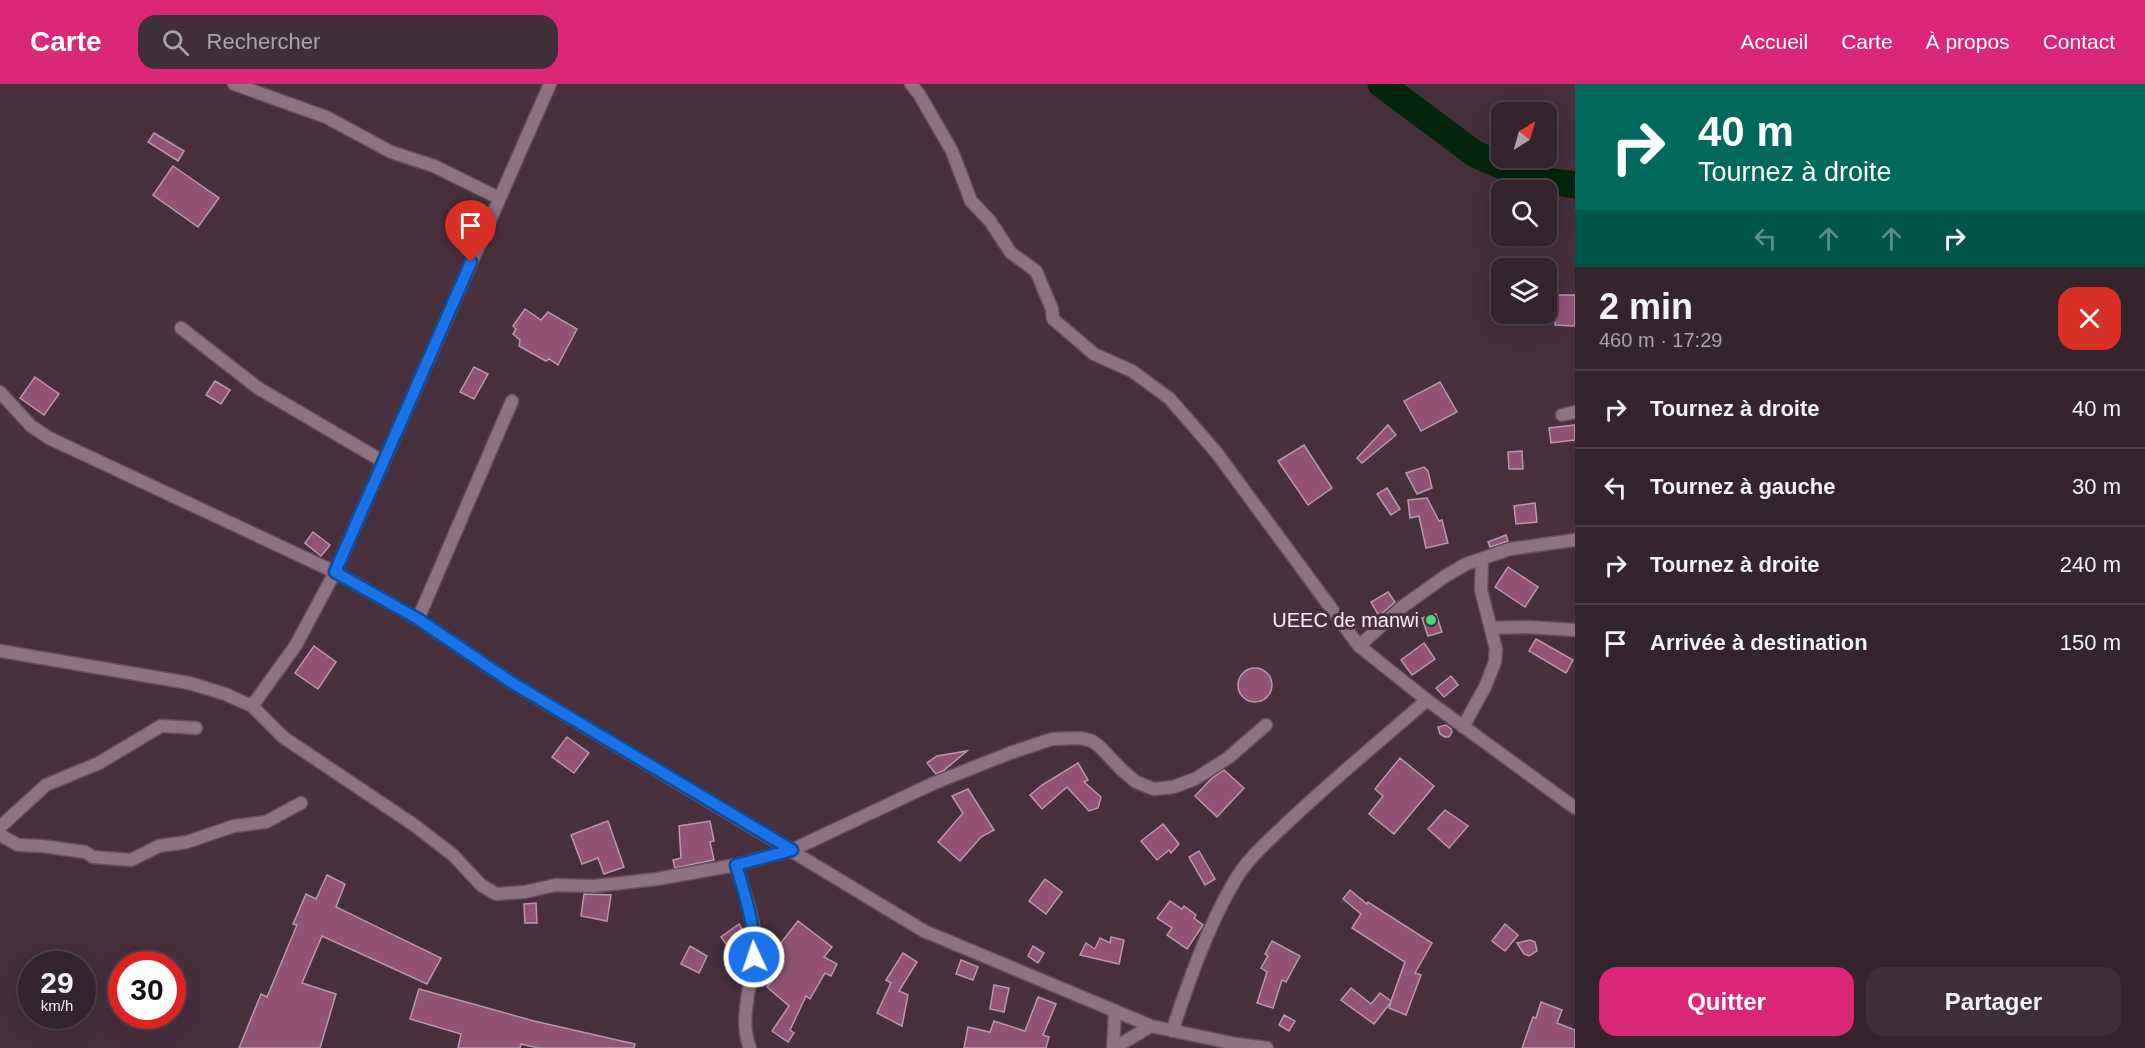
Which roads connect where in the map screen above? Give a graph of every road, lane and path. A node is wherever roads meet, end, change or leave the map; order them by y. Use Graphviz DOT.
graph roads {
  1 [pos="234,84"];
  2 [pos="550,84"];
  3 [pos="910,84"];
  4 [pos="499,198"];
  5 [pos="181,328"];
  6 [pos="0,392"];
  7 [pos="512,401"];
  8 [pos="1575,412"];
  9 [pos="1562,415"];
  10 [pos="384,462"];
  11 [pos="1575,540"];
  12 [pos="1482,560"];
  13 [pos="335,572"];
  14 [pos="418,619"];
  15 [pos="1491,628"];
  16 [pos="1575,630"];
  17 [pos="1359,646"];
  18 [pos="0,651"];
  19 [pos="1427,700"];
  20 [pos="252,706"];
  21 [pos="1266,725"];
  22 [pos="1463,727"];
  23 [pos="196,728"];
  24 [pos="301,803"];
  25 [pos="1575,808"];
  26 [pos="0,827"];
  27 [pos="0,835"];
  28 [pos="792,850"];
  29 [pos="736,865"];
  30 [pos="1115,1011"];
  31 [pos="1151,1026"];
  32 [pos="1172,1031"];
  33 [pos="750,1048"];
  34 [pos="1114,1048"];
  35 [pos="1267,1048"];
  1 -- 4 [label="street"];
  2 -- 4 [label="street"];
  3 -- 17 [label="street"];
  4 -- 10 [label="street"];
  5 -- 10 [label="street"];
  6 -- 13 [label="street"];
  7 -- 14 [label="street"];
  8 -- 9 [label="street"];
  10 -- 13 [label="street"];
  11 -- 12 [label="street"];
  12 -- 15 [label="street"];
  12 -- 17 [label="street"];
  13 -- 14 [label="street"];
  13 -- 20 [label="street"];
  14 -- 28 [label="street"];
  15 -- 16 [label="street"];
  15 -- 22 [label="street"];
  17 -- 19 [label="street"];
  18 -- 20 [label="street"];
  19 -- 22 [label="street"];
  19 -- 32 [label="street"];
  20 -- 29 [label="street"];
  21 -- 28 [label="street"];
  22 -- 25 [label="street"];
  23 -- 26 [label="street"];
  24 -- 27 [label="street"];
  28 -- 29 [label="street"];
  28 -- 30 [label="street"];
  29 -- 33 [label="street"];
  30 -- 31 [label="street"];
  30 -- 34 [label="street"];
  31 -- 32 [label="street"];
  31 -- 34 [label="street"];
  32 -- 35 [label="street"];
}
